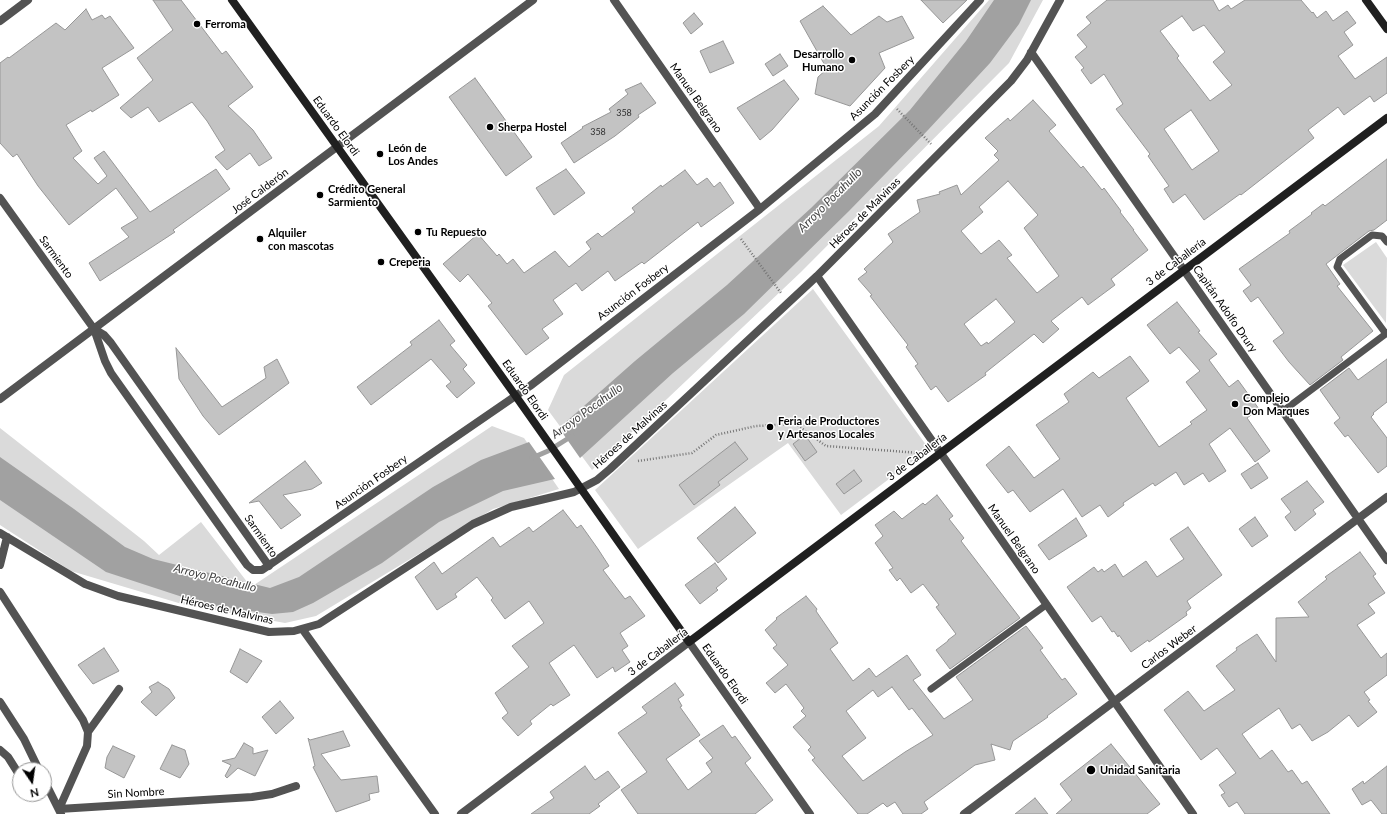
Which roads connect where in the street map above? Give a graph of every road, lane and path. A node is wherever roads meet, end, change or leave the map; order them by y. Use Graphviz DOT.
graph roads {
  1 [pos="28,0"];
  2 [pos="232,0"];
  3 [pos="533,0"];
  4 [pos="614,0"];
  5 [pos="980,0"];
  6 [pos="1060,0"];
  7 [pos="1366,0"];
  8 [pos="0,21"];
  9 [pos="1387,29"];
  10 [pos="1031,52"];
  11 [pos="888,100"];
  12 [pos="1387,118"];
  13 [pos="337,147"];
  14 [pos="940,153"];
  15 [pos="0,198"];
  16 [pos="760,209"];
  17 [pos="734,229"];
  18 [pos="1387,242"];
  19 [pos="1184,270"];
  20 [pos="817,276"];
  21 [pos="789,304"];
  22 [pos="94,329"];
  23 [pos="1386,334"];
  24 [pos="515,395"];
  25 [pos="0,399"];
  26 [pos="1283,411"];
  27 [pos="940,453"];
  28 [pos="636,461"];
  29 [pos="581,488"];
  30 [pos="1387,497"];
  31 [pos="1358,519"];
  32 [pos="3,535"];
  33 [pos="1387,560"];
  34 [pos="0,565"];
  35 [pos="269,566"];
  36 [pos="0,592"];
  37 [pos="1046,605"];
  38 [pos="303,630"];
  39 [pos="689,642"];
  40 [pos="120,689"];
  41 [pos="931,689"];
  42 [pos="1114,701"];
  43 [pos="0,702"];
  44 [pos="88,732"];
  45 [pos="0,750"];
  46 [pos="35,762"];
  47 [pos="12,764"];
  48 [pos="296,786"];
  49 [pos="52,796"];
  50 [pos="60,811"];
  51 [pos="435,814"];
  52 [pos="461,814"];
  53 [pos="810,814"];
  54 [pos="964,814"];
  55 [pos="1193,814"];
  1 -- 8 [label="street"];
  2 -- 13 [label="main road, Eduardo Elordi"];
  3 -- 13 [label="street, José Calderón"];
  4 -- 16 [label="street, Manuel Belgrano"];
  5 -- 11 [label="street, Asunción Fosbery"];
  6 -- 10 [label="street, Héroes de Malvinas"];
  7 -- 9 [label="main road"];
  10 -- 14 [label="street, Héroes de Malvinas"];
  10 -- 19 [label="street, Capitán Adolfo Drury"];
  11 -- 14 [label="path"];
  11 -- 16 [label="street, Asunción Fosbery"];
  12 -- 19 [label="main road, 3 de Caballería"];
  13 -- 22 [label="street, José Calderón"];
  13 -- 24 [label="main road, Eduardo Elordi"];
  14 -- 20 [label="street, Héroes de Malvinas"];
  15 -- 22 [label="street, Sarmiento"];
  16 -- 17 [label="street, Asunción Fosbery"];
  17 -- 21 [label="path"];
  17 -- 24 [label="street, Asunción Fosbery"];
  18 -- 23 [label="lane"];
  19 -- 26 [label="street, Capitán Adolfo Drury"];
  19 -- 27 [label="main road, 3 de Caballería"];
  20 -- 21 [label="street, Héroes de Malvinas"];
  20 -- 27 [label="street, Manuel Belgrano"];
  21 -- 29 [label="street, Héroes de Malvinas"];
  22 -- 25 [label="street, José Calderón"];
  22 -- 35 [label="street, Sarmiento"];
  22 -- 35 [label="street, Sarmiento"];
  23 -- 26 [label="lane"];
  24 -- 29 [label="main road, Eduardo Elordi"];
  24 -- 35 [label="street, Asunción Fosbery"];
  26 -- 31 [label="street, Capitán Adolfo Drury"];
  27 -- 28 [label="path"];
  27 -- 37 [label="street, Manuel Belgrano"];
  27 -- 39 [label="main road, 3 de Caballería"];
  29 -- 38 [label="street, Héroes de Malvinas"];
  29 -- 39 [label="main road, Eduardo Elordi"];
  30 -- 31 [label="street, Carlos Weber"];
  31 -- 33 [label="street, Capitán Adolfo Drury"];
  31 -- 42 [label="street, Carlos Weber"];
  32 -- 34 [label="street"];
  32 -- 38 [label="street, Héroes de Malvinas"];
  36 -- 44 [label="street"];
  37 -- 41 [label="lane"];
  37 -- 42 [label="street, Manuel Belgrano"];
  38 -- 51 [label="street"];
  39 -- 52 [label="street, 3 de Caballería"];
  39 -- 53 [label="street, Eduardo Elordi"];
  40 -- 44 [label="street"];
  42 -- 54 [label="street, Carlos Weber"];
  42 -- 55 [label="street, Manuel Belgrano"];
  43 -- 46 [label="street"];
  44 -- 50 [label="street"];
  45 -- 47 [label="street"];
  48 -- 50 [label="street, Sin Nombre"];
  49 -- 50 [label="street"];
}
